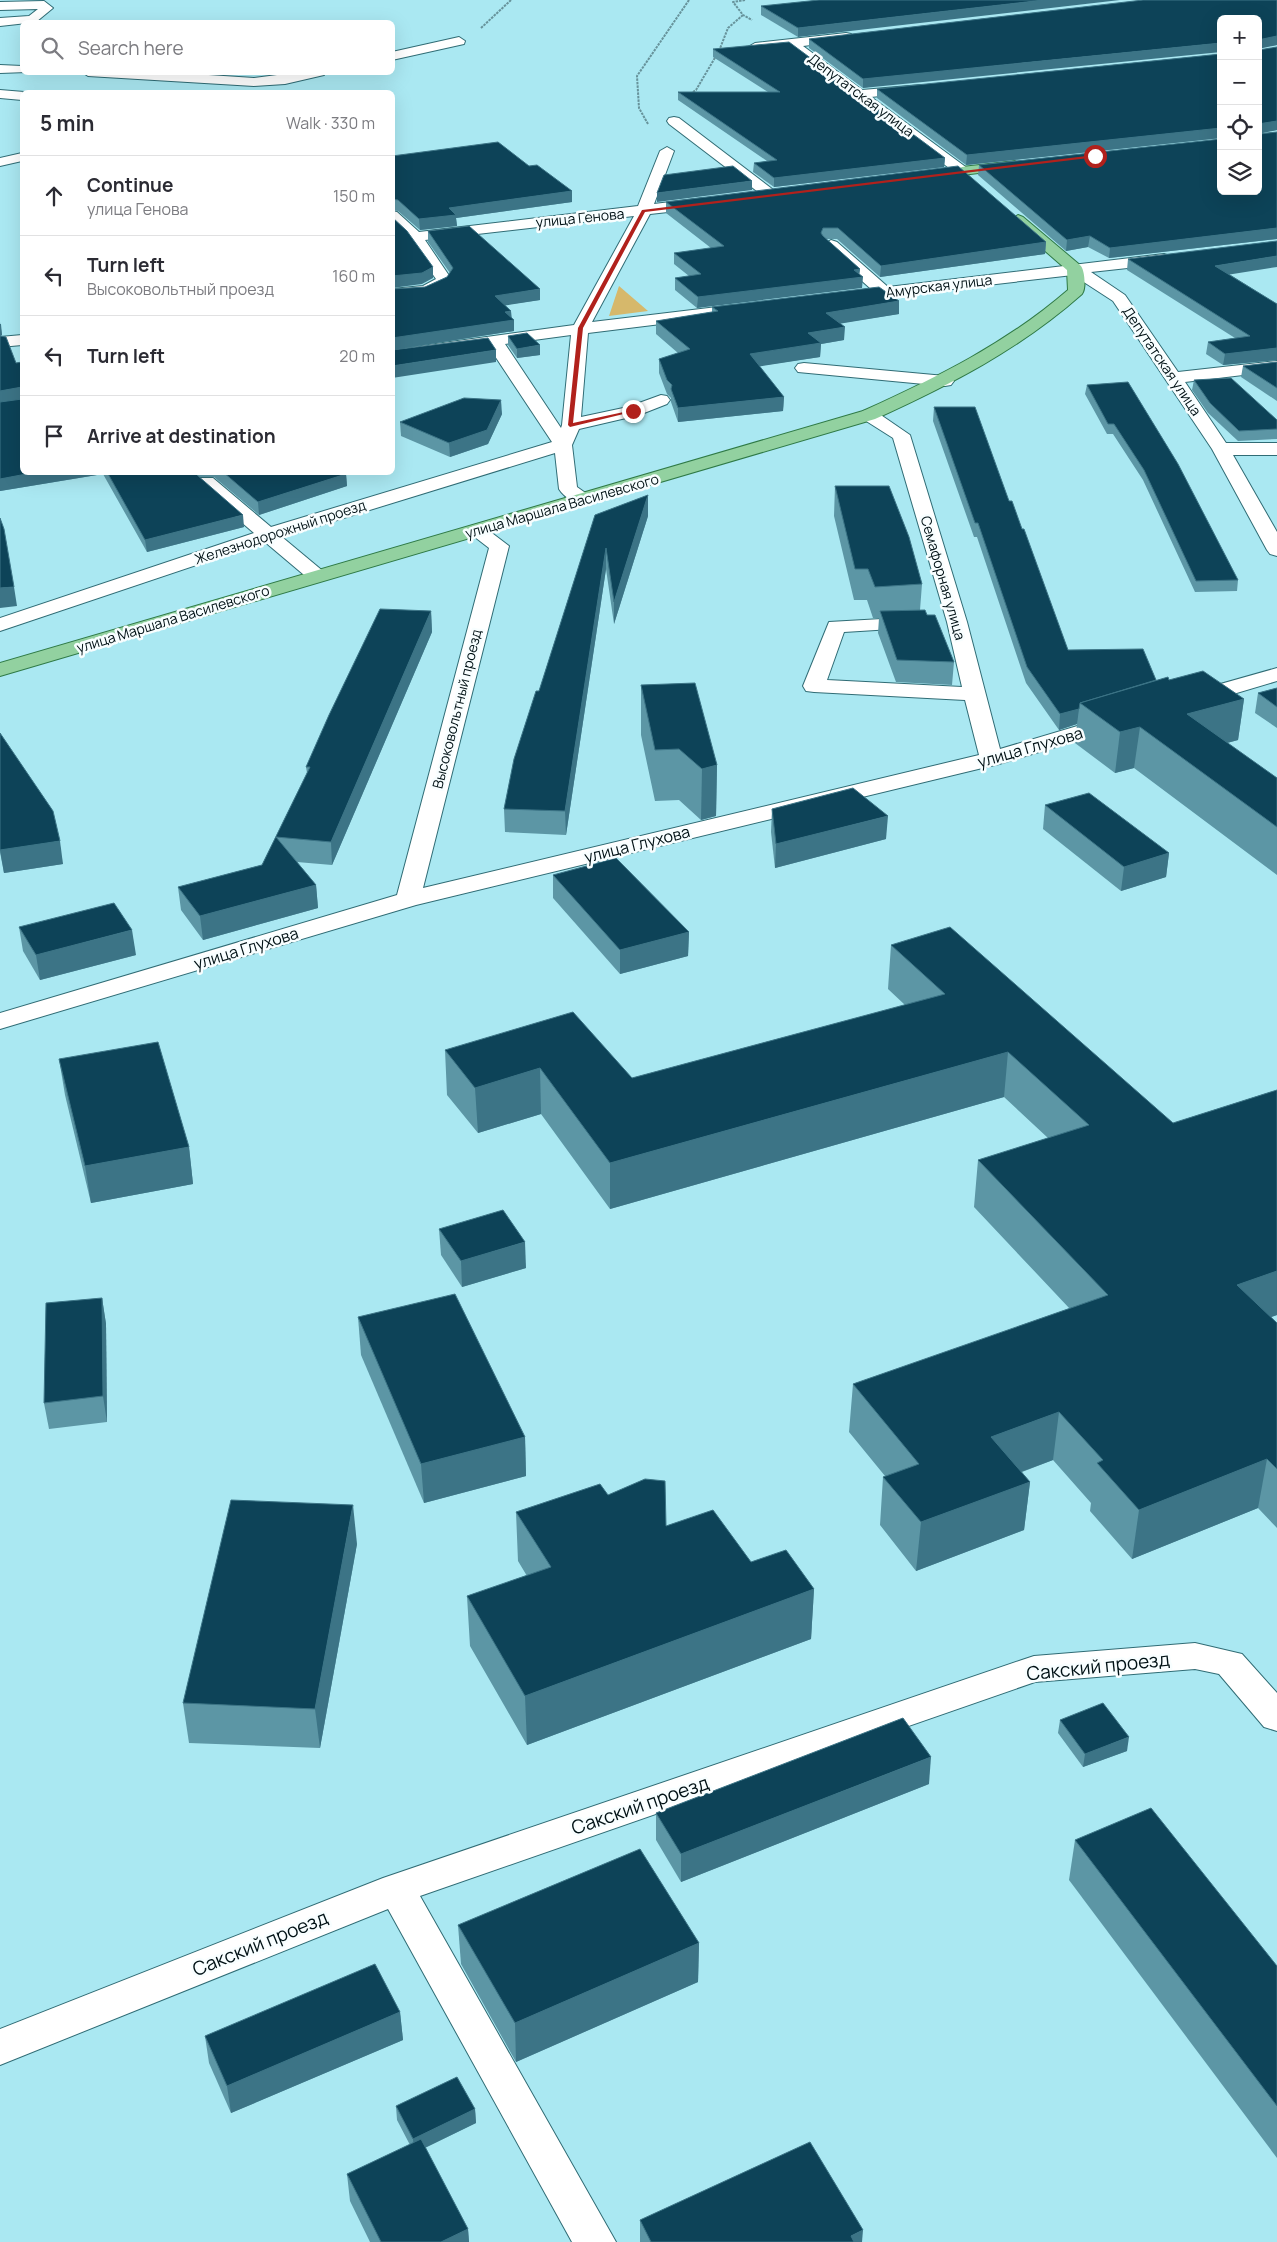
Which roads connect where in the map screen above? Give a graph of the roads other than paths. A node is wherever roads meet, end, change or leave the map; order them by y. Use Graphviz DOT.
graph roads {
  1 [pos="0,6"];
  2 [pos="20,20"];
  3 [pos="21,20"];
  4 [pos="0,22"];
  5 [pos="861,36"];
  6 [pos="460,41"];
  7 [pos="792,44"];
  8 [pos="737,48"];
  9 [pos="395,55"];
  10 [pos="0,69"];
  11 [pos="20,70"];
  12 [pos="138,75"];
  13 [pos="306,75"];
  14 [pos="928,87"];
  15 [pos="0,94"];
  16 [pos="860,94"];
  17 [pos="20,96"];
  18 [pos="674,121"];
  19 [pos="667,151"];
  20 [pos="20,157"];
  21 [pos="0,162"];
  22 [pos="1028,164"];
  23 [pos="962,171"];
  24 [pos="943,174"];
  25 [pos="976,184"];
  26 [pos="790,193"];
  27 [pos="771,195"];
  28 [pos="751,198"];
  29 [pos="722,201"];
  30 [pos="1004,208"];
  31 [pos="644,211"];
  32 [pos="395,218"];
  33 [pos="415,237"];
  34 [pos="830,243"];
  35 [pos="1178,257"];
  36 [pos="1075,269"];
  37 [pos="884,292"];
  38 [pos="395,294"];
  39 [pos="835,298"];
  40 [pos="747,308"];
  41 [pos="580,328"];
  42 [pos="20,340"];
  43 [pos="494,341"];
  44 [pos="0,342"];
  45 [pos="395,355"];
  46 [pos="1277,366"];
  47 [pos="804,368"];
  48 [pos="1176,378"];
  49 [pos="945,381"];
  50 [pos="661,400"];
  51 [pos="869,415"];
  52 [pos="570,425"];
  53 [pos="563,445"];
  54 [pos="1221,449"];
  55 [pos="1277,449"];
  56 [pos="206,482"];
  57 [pos="584,499"];
  58 [pos="476,531"];
  59 [pos="270,534"];
  60 [pos="1277,550"];
  61 [pos="317,576"];
  62 [pos="957,622"];
  63 [pos="0,625"];
  64 [pos="0,670"];
  65 [pos="1277,674"];
  66 [pos="975,694"];
  67 [pos="1172,705"];
  68 [pos="1134,716"];
  69 [pos="991,759"];
  70 [pos="408,899"];
  71 [pos="0,1021"];
  72 [pos="1277,1717"];
  73 [pos="396,1889"];
  74 [pos="0,2047"];
  75 [pos="595,2242"];
  1 -- 3 [label="street"];
  2 -- 4 [label="street"];
  5 -- 7 [label="street"];
  6 -- 9 [label="street"];
  7 -- 8 [label="street"];
  7 -- 16 [label="street, Депутатская улица"];
  10 -- 11 [label="street"];
  12 -- 13 [label="street"];
  14 -- 16 [label="street"];
  15 -- 17 [label="street"];
  16 -- 23 [label="street, Депутатская улица"];
  18 -- 27 [label="street"];
  19 -- 31 [label="street"];
  20 -- 21 [label="street"];
  22 -- 23 [label="main road"];
  23 -- 24 [label="street"];
  23 -- 25 [label="main road, Депутатская улица"];
  26 -- 27 [label="street"];
  27 -- 28 [label="street"];
  29 -- 31 [label="street, улица Генова"];
  30 -- 36 [label="main road, Депутатская улица"];
  31 -- 33 [label="street, улица Генова"];
  31 -- 41 [label="street"];
  32 -- 33 [label="street"];
  33 -- 38 [label="street"];
  34 -- 37 [label="street"];
  35 -- 36 [label="street, Амурская улица"];
  36 -- 37 [label="street, Амурская улица"];
  36 -- 48 [label="street, Депутатская улица"];
  36 -- 49 [label="main road, улица Маршала Василевского"];
  37 -- 39 [label="street, Амурская улица"];
  40 -- 41 [label="street"];
  41 -- 43 [label="street"];
  41 -- 52 [label="street"];
  42 -- 44 [label="street"];
  43 -- 45 [label="street"];
  43 -- 53 [label="street"];
  46 -- 48 [label="street"];
  47 -- 49 [label="street"];
  48 -- 54 [label="street, Депутатская улица"];
  49 -- 51 [label="main road, улица Маршала Василевского"];
  50 -- 52 [label="street"];
  51 -- 57 [label="main road, улица Маршала Василевского"];
  51 -- 62 [label="street, Семафорная улица"];
  52 -- 53 [label="street"];
  53 -- 57 [label="street"];
  53 -- 59 [label="street, Железнодорожный проезд"];
  54 -- 55 [label="street"];
  54 -- 60 [label="street, Депутатская улица"];
  56 -- 59 [label="street"];
  57 -- 58 [label="main road, улица Маршала Василевского"];
  58 -- 61 [label="main road, улица Маршала Василевского"];
  58 -- 70 [label="street, Высоковольтный проезд"];
  59 -- 61 [label="street"];
  59 -- 63 [label="street, Железнодорожный проезд"];
  61 -- 64 [label="main road, улица Маршала Василевского"];
  62 -- 66 [label="street, Семафорная улица"];
  62 -- 66 [label="street"];
  65 -- 67 [label="street"];
  66 -- 69 [label="street, Семафорная улица"];
  68 -- 69 [label="street, улица Глухова"];
  69 -- 70 [label="street, улица Глухова"];
  70 -- 71 [label="street, улица Глухова"];
  72 -- 73 [label="street, Сакский проезд"];
  73 -- 74 [label="street, Сакский проезд"];
  73 -- 75 [label="street"];
}
